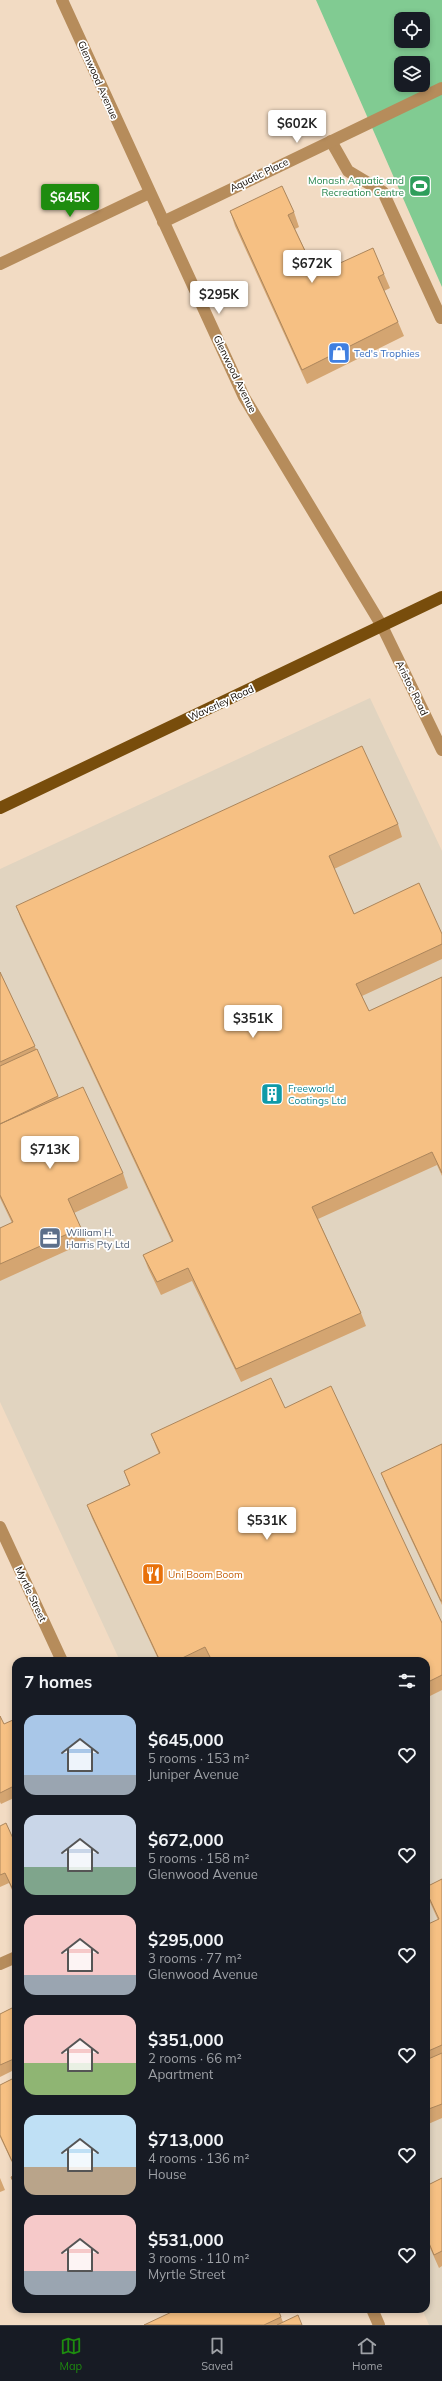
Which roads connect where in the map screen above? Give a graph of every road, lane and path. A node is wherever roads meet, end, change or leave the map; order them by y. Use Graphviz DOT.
graph roads {
  1 [pos="62,0"];
  2 [pos="442,88"];
  3 [pos="332,141"];
  4 [pos="150,193"];
  5 [pos="163,222"];
  6 [pos="0,264"];
  7 [pos="441,318"];
  8 [pos="442,598"];
  9 [pos="382,626"];
  10 [pos="442,750"];
  11 [pos="0,808"];
  12 [pos="0,1527"];
  13 [pos="60,1657"];
  14 [pos="12,1959"];
  15 [pos="0,1964"];
  16 [pos="374,2313"];
  17 [pos="379,2325"];
  1 -- 4 [label="street, Glenwood Avenue"];
  2 -- 3 [label="street, Aquatic Place"];
  3 -- 5 [label="street, Aquatic Place"];
  3 -- 7 [label="street"];
  4 -- 5 [label="street, Glenwood Avenue"];
  4 -- 6 [label="street"];
  5 -- 9 [label="street, Glenwood Avenue"];
  8 -- 9 [label="main road, Waverley Road"];
  9 -- 10 [label="street, Aristoc Road"];
  9 -- 11 [label="main road, Waverley Road"];
  12 -- 13 [label="street, Myrtle Street"];
  14 -- 15 [label="street"];
  16 -- 17 [label="street"];
}
